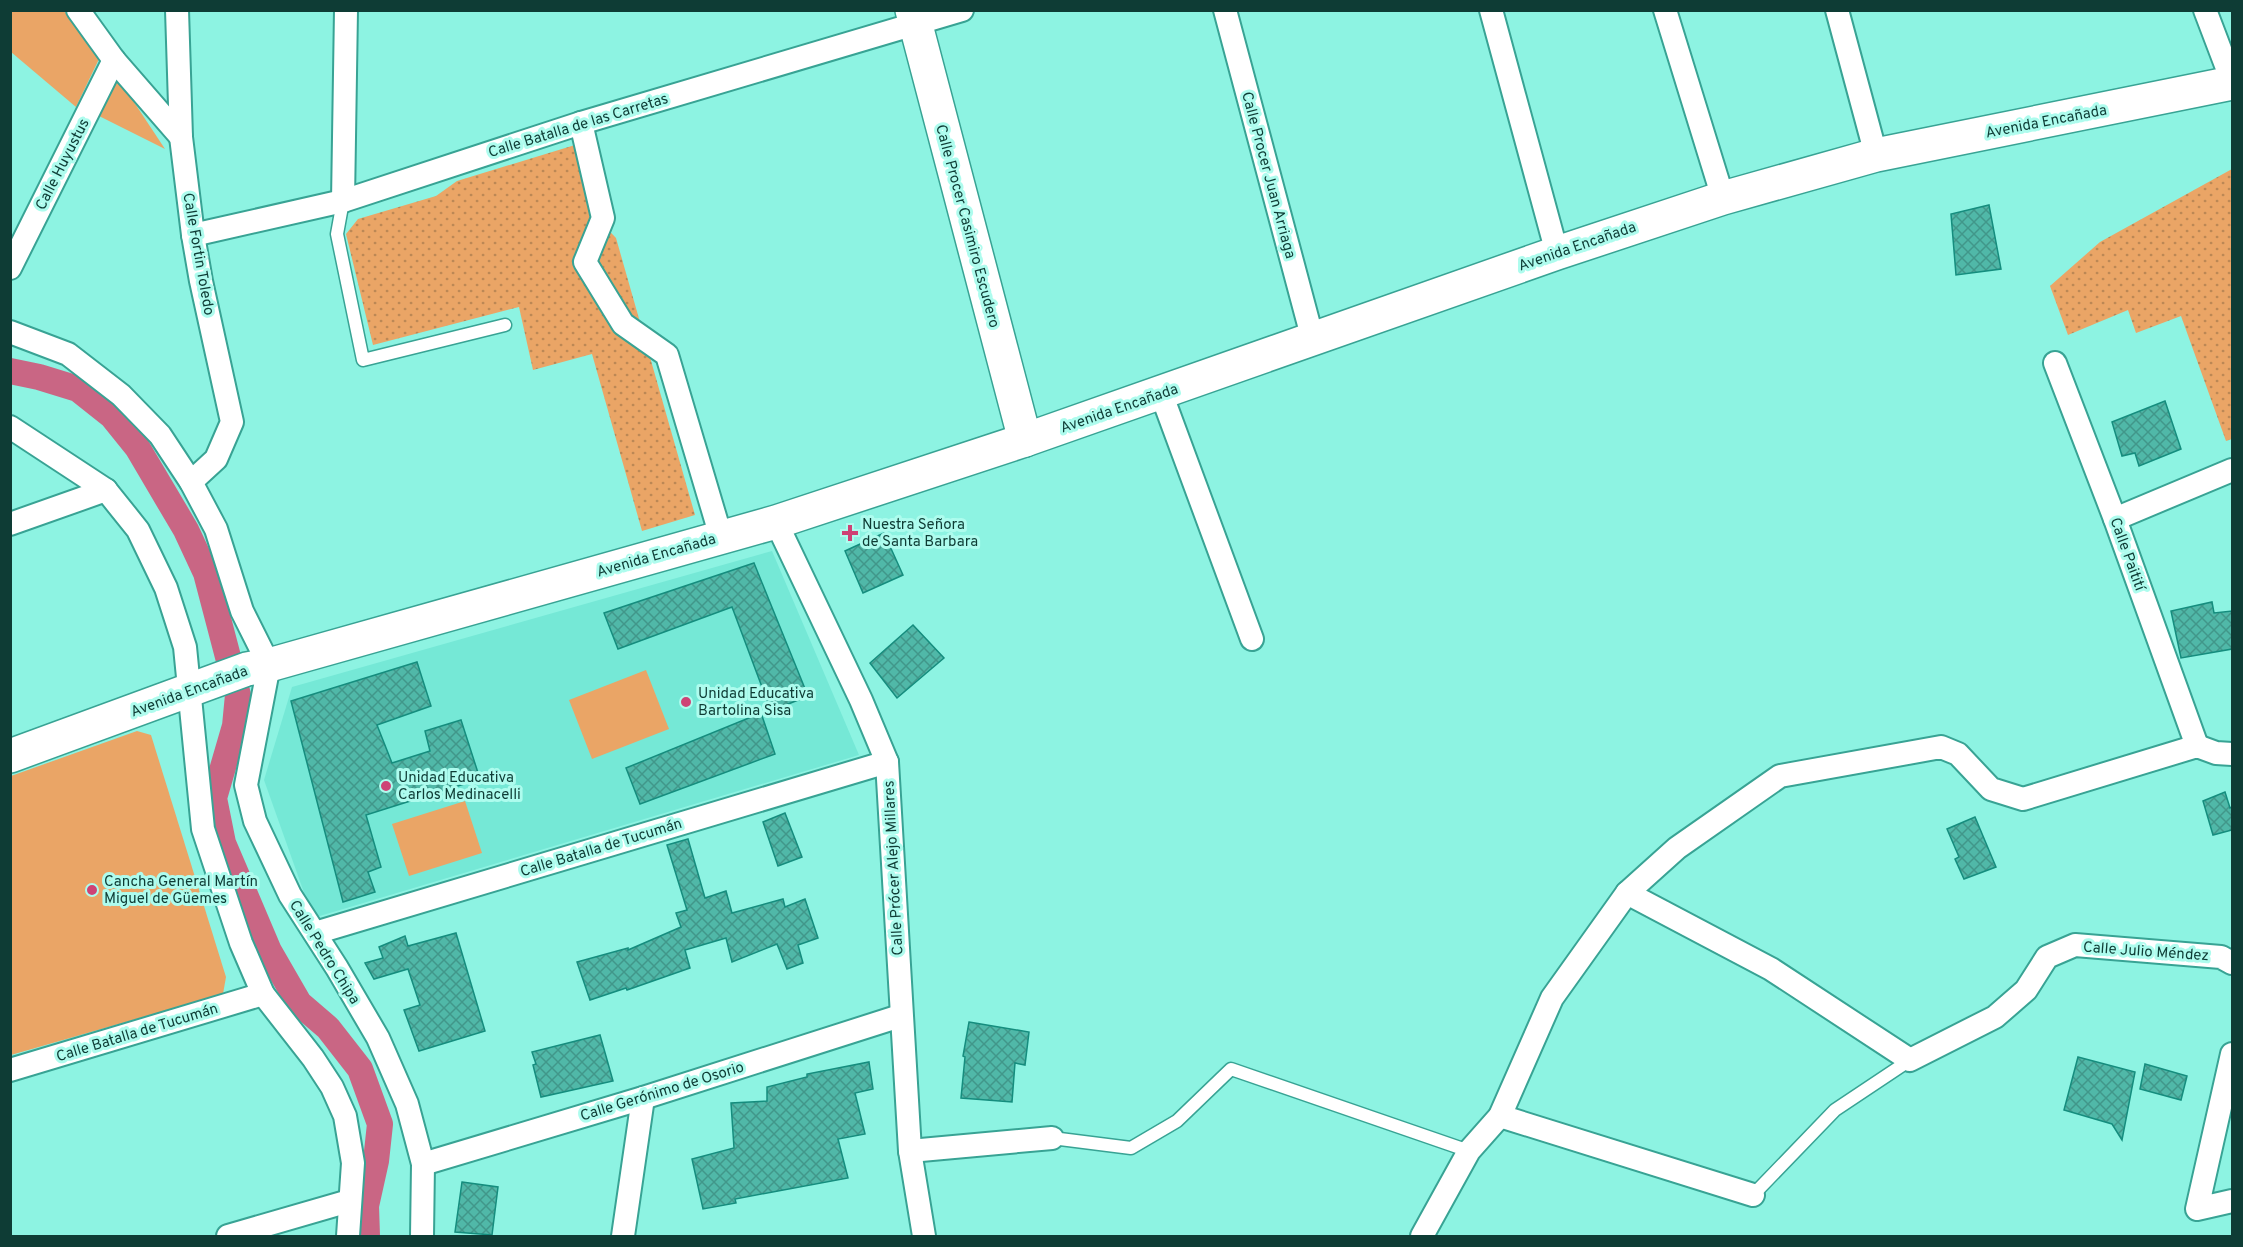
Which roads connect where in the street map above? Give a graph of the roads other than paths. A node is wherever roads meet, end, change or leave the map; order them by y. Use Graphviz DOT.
graph roads {
  1 [pos="78,10"];
  2 [pos="177,10"];
  3 [pos="346,10"];
  4 [pos="962,10"];
  5 [pos="1225,10"];
  6 [pos="1491,10"];
  7 [pos="1665,10"];
  8 [pos="1837,10"];
  9 [pos="2205,10"];
  10 [pos="913,18"];
  11 [pos="114,60"];
  12 [pos="2232,82"];
  13 [pos="581,123"];
  14 [pos="181,137"];
  15 [pos="1876,155"];
  16 [pos="1723,198"];
  17 [pos="343,201"];
  18 [pos="194,235"];
  19 [pos="1557,253"];
  20 [pos="10,268"];
  21 [pos="505,325"];
  22 [pos="10,332"];
  23 [pos="1313,340"];
  24 [pos="2055,363"];
  25 [pos="1161,393"];
  26 [pos="10,427"];
  27 [pos="1025,440"];
  28 [pos="2232,470"];
  29 [pos="191,482"];
  30 [pos="106,490"];
  31 [pos="2115,519"];
  32 [pos="776,522"];
  33 [pos="10,524"];
  34 [pos="721,537"];
  35 [pos="1252,639"];
  36 [pos="258,667"];
  37 [pos="197,688"];
  38 [pos="2197,746"];
  39 [pos="2232,754"];
  40 [pos="10,756"];
  41 [pos="887,762"];
  42 [pos="1627,894"];
  43 [pos="315,933"];
  44 [pos="2232,963"];
  45 [pos="263,994"];
  46 [pos="900,1016"];
  47 [pos="2232,1054"];
  48 [pos="1910,1060"];
  49 [pos="10,1070"];
  50 [pos="643,1098"];
  51 [pos="1500,1116"];
  52 [pos="1052,1138"];
  53 [pos="910,1151"];
  54 [pos="1469,1151"];
  55 [pos="423,1164"];
  56 [pos="1753,1195"];
  57 [pos="349,1201"];
  58 [pos="2232,1201"];
  59 [pos="228,1236"];
  60 [pos="348,1236"];
  61 [pos="422,1236"];
  62 [pos="623,1236"];
  63 [pos="924,1236"];
  64 [pos="1422,1236"];
  1 -- 11 [label="street"];
  2 -- 14 [label="street, Calle Fortin Toledo"];
  3 -- 17 [label="street"];
  4 -- 10 [label="street, Calle Batalla de las Carretas"];
  5 -- 23 [label="street, Calle Procer Juan Arriaga"];
  6 -- 19 [label="street"];
  7 -- 16 [label="street"];
  8 -- 15 [label="street"];
  9 -- 12 [label="street"];
  10 -- 13 [label="street, Calle Batalla de las Carretas"];
  10 -- 27 [label="main road, Calle Procer Casimiro Escudero"];
  11 -- 14 [label="street"];
  11 -- 20 [label="street, Calle Huyustus"];
  12 -- 15 [label="main road, Avenida Encañada"];
  13 -- 17 [label="street, Calle Batalla de las Carretas"];
  13 -- 34 [label="street"];
  14 -- 18 [label="street, Calle Fortin Toledo"];
  15 -- 16 [label="main road, Avenida Encañada"];
  16 -- 19 [label="main road, Avenida Encañada"];
  17 -- 18 [label="street, Calle Batalla de las Carretas"];
  17 -- 21 [label="lane"];
  18 -- 29 [label="street, Calle Fortin Toledo"];
  19 -- 23 [label="main road, Avenida Encañada"];
  22 -- 29 [label="street"];
  23 -- 25 [label="main road, Avenida Encañada"];
  24 -- 31 [label="street, Calle Paitití"];
  25 -- 27 [label="main road, Avenida Encañada"];
  25 -- 35 [label="street"];
  26 -- 30 [label="street"];
  27 -- 32 [label="main road, Avenida Encañada"];
  28 -- 31 [label="street"];
  29 -- 36 [label="street"];
  30 -- 33 [label="street"];
  30 -- 37 [label="street"];
  31 -- 38 [label="street, Calle Paitití"];
  32 -- 34 [label="main road, Avenida Encañada"];
  32 -- 41 [label="street, Calle Prócer Alejo Millares"];
  34 -- 36 [label="main road, Avenida Encañada"];
  36 -- 37 [label="main road, Avenida Encañada"];
  36 -- 43 [label="street, Calle Pedro Chipa"];
  37 -- 40 [label="main road, Avenida Encañada"];
  37 -- 45 [label="street"];
  38 -- 39 [label="street"];
  38 -- 42 [label="street"];
  41 -- 43 [label="street, Calle Batalla de Tucumán"];
  41 -- 46 [label="street, Calle Prócer Alejo Millares"];
  42 -- 48 [label="street"];
  42 -- 51 [label="street"];
  43 -- 55 [label="street, Calle Pedro Chipa"];
  44 -- 48 [label="street, Calle Julio Méndez"];
  45 -- 49 [label="street, Calle Batalla de Tucumán"];
  45 -- 57 [label="street"];
  46 -- 50 [label="street, Calle Gerónimo de Osorio"];
  46 -- 53 [label="street, Calle Prócer Alejo Millares"];
  47 -- 58 [label="street"];
  48 -- 56 [label="lane, Calle Julio Méndez"];
  50 -- 55 [label="street, Calle Gerónimo de Osorio"];
  50 -- 62 [label="street"];
  51 -- 54 [label="street"];
  51 -- 56 [label="street"];
  52 -- 53 [label="street"];
  52 -- 54 [label="lane"];
  53 -- 63 [label="street, Calle Prócer Alejo Millares"];
  54 -- 64 [label="street"];
  55 -- 61 [label="street, Calle Pedro Chipa"];
  57 -- 59 [label="street"];
  57 -- 60 [label="street"];
}
